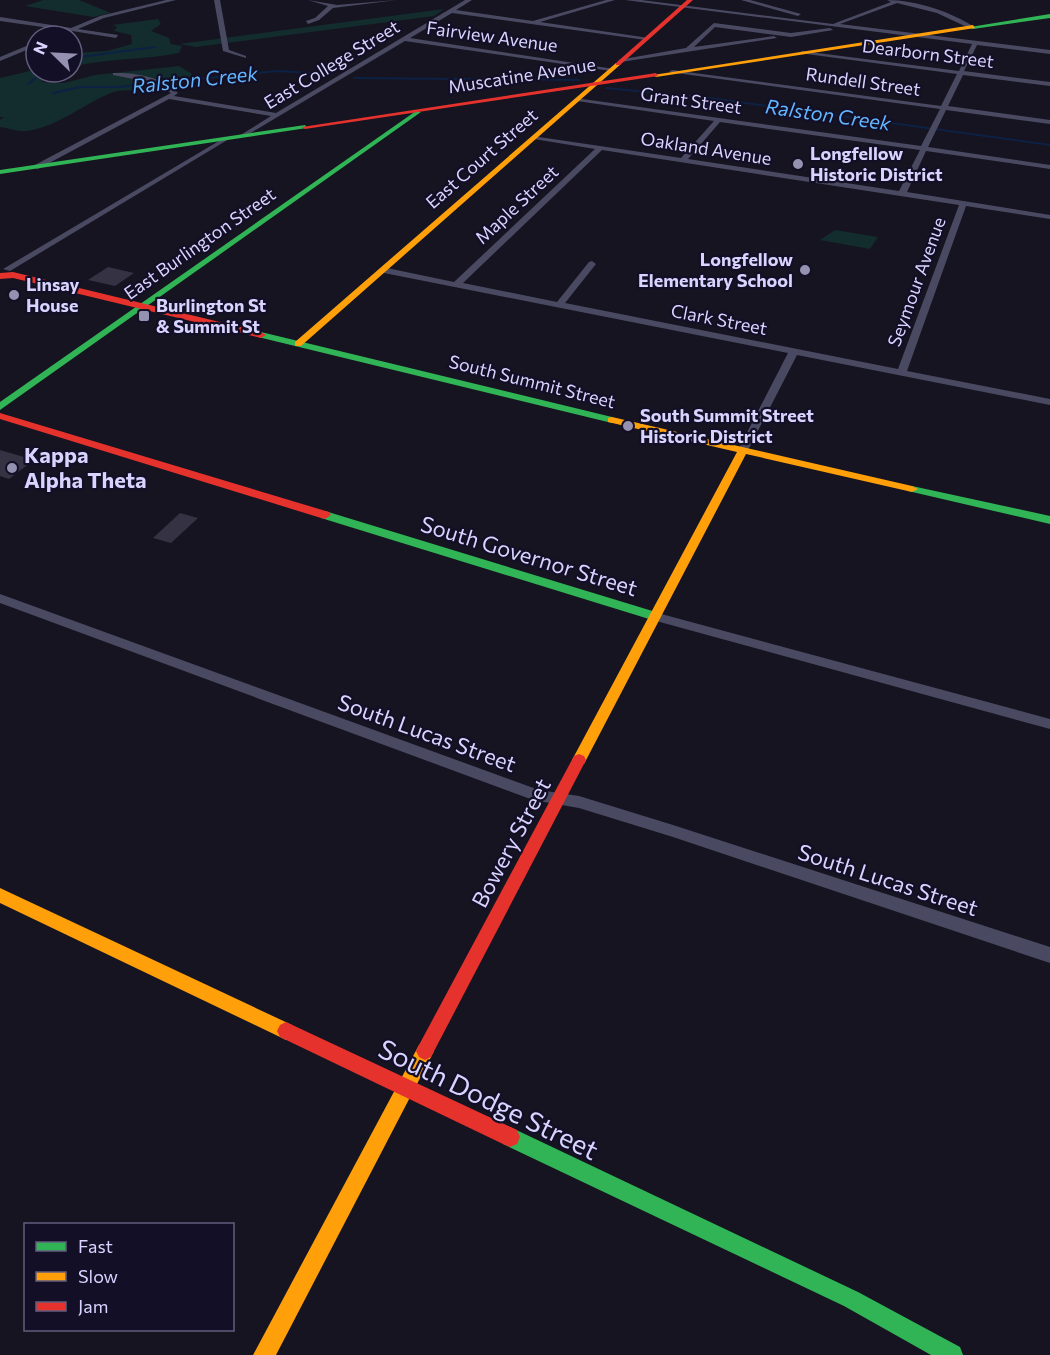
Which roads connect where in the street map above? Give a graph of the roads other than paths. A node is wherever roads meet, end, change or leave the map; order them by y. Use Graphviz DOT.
graph roads {
  1 [pos="173,0"];
  2 [pos="217,0"];
  3 [pos="311,0"];
  4 [pos="394,0"];
  5 [pos="469,0"];
  6 [pos="612,0"];
  7 [pos="628,0"];
  8 [pos="744,0"];
  9 [pos="890,0"];
  10 [pos="899,1"];
  11 [pos="686,3"];
  12 [pos="331,7"];
  13 [pos="451,11"];
  14 [pos="1050,16"];
  15 [pos="0,19"];
  16 [pos="308,22"];
  17 [pos="531,22"];
  18 [pos="31,24"];
  19 [pos="84,25"];
  20 [pos="835,25"];
  21 [pos="848,27"];
  22 [pos="973,28"];
  23 [pos="84,32"];
  24 [pos="791,35"];
  25 [pos="116,36"];
  26 [pos="917,36"];
  27 [pos="646,38"];
  28 [pos="404,39"];
  29 [pos="975,43"];
  30 [pos="24,49"];
  31 [pos="688,50"];
  32 [pos="1050,52"];
  33 [pos="802,53"];
  34 [pos="244,57"];
  35 [pos="0,59"];
  36 [pos="616,64"];
  37 [pos="672,72"];
  38 [pos="960,73"];
  39 [pos="115,74"];
  40 [pos="595,84"];
  41 [pos="1050,84"];
  42 [pos="169,97"];
  43 [pos="577,99"];
  44 [pos="943,108"];
  45 [pos="421,110"];
  46 [pos="277,115"];
  47 [pos="718,120"];
  48 [pos="1050,122"];
  49 [pos="242,136"];
  50 [pos="534,137"];
  51 [pos="226,139"];
  52 [pos="600,147"];
  53 [pos="924,149"];
  54 [pos="683,160"];
  55 [pos="35,167"];
  56 [pos="1050,167"];
  57 [pos="0,172"];
  58 [pos="902,194"];
  59 [pos="963,204"];
  60 [pos="1050,217"];
  61 [pos="592,264"];
  62 [pos="382,270"];
  63 [pos="4,272"];
  64 [pos="456,285"];
  65 [pos="559,305"];
  66 [pos="143,306"];
  67 [pos="298,344"];
  68 [pos="794,351"];
  69 [pos="902,372"];
  70 [pos="1050,402"];
  71 [pos="0,407"];
  72 [pos="0,416"];
  73 [pos="742,452"];
  74 [pos="1050,520"];
  75 [pos="0,598"];
  76 [pos="654,616"];
  77 [pos="1050,724"];
  78 [pos="558,799"];
  79 [pos="0,895"];
  80 [pos="1050,955"];
  81 [pos="406,1087"];
  82 [pos="264,1355"];
  83 [pos="952,1355"];
  1 -- 19 [label="street"];
  2 -- 34 [label="street"];
  3 -- 12 [label="street"];
  4 -- 12 [label="street"];
  5 -- 13 [label="street, East College Street"];
  6 -- 17 [label="street"];
  7 -- 11 [label="street"];
  8 -- 20 [label="street"];
  9 -- 10 [label="street"];
  10 -- 20 [label="street"];
  10 -- 22 [label="street"];
  11 -- 20 [label="street"];
  11 -- 27 [label="street, East Court Street"];
  12 -- 16 [label="street"];
  13 -- 17 [label="street"];
  13 -- 28 [label="street, East College Street"];
  14 -- 22 [label="street, Muscatine Avenue"];
  15 -- 18 [label="street"];
  17 -- 27 [label="street"];
  20 -- 21 [label="street"];
  21 -- 24 [label="street, Fairview Avenue"];
  21 -- 26 [label="street"];
  22 -- 26 [label="street, Muscatine Avenue"];
  23 -- 25 [label="street"];
  24 -- 31 [label="street, Fairview Avenue"];
  24 -- 31 [label="street"];
  26 -- 29 [label="street"];
  26 -- 33 [label="street, Muscatine Avenue"];
  27 -- 36 [label="street, East Court Street"];
  28 -- 36 [label="street, Fairview Avenue"];
  28 -- 46 [label="street, East College Street"];
  29 -- 32 [label="street"];
  29 -- 38 [label="street"];
  30 -- 35 [label="street"];
  31 -- 36 [label="street, Fairview Avenue"];
  33 -- 37 [label="street, Muscatine Avenue"];
  33 -- 38 [label="street, Dearborn Street"];
  36 -- 40 [label="street, East Court Street"];
  37 -- 40 [label="street, Muscatine Avenue"];
  37 -- 44 [label="street, Rundell Street"];
  38 -- 41 [label="street, Dearborn Street"];
  38 -- 44 [label="street"];
  39 -- 42 [label="street"];
  40 -- 43 [label="street, East Court Street"];
  40 -- 45 [label="street, Muscatine Avenue"];
  42 -- 46 [label="street"];
  42 -- 55 [label="street"];
  43 -- 47 [label="street, Grant Street"];
  43 -- 50 [label="street, East Court Street"];
  44 -- 48 [label="street, Rundell Street"];
  44 -- 53 [label="street"];
  45 -- 49 [label="street, Muscatine Avenue"];
  45 -- 66 [label="street, East Burlington Street"];
  46 -- 49 [label="street, East College Street"];
  47 -- 53 [label="street, Grant Street"];
  47 -- 54 [label="street"];
  49 -- 51 [label="street, Muscatine Avenue"];
  50 -- 52 [label="street, Oakland Avenue"];
  50 -- 62 [label="street, East Court Street"];
  51 -- 55 [label="street, Muscatine Avenue"];
  51 -- 63 [label="street"];
  52 -- 54 [label="street, Oakland Avenue"];
  52 -- 64 [label="street, Maple Street"];
  53 -- 56 [label="street, Grant Street"];
  53 -- 58 [label="street"];
  54 -- 58 [label="street, Oakland Avenue"];
  55 -- 57 [label="street, Muscatine Avenue"];
  58 -- 59 [label="street, Oakland Avenue"];
  59 -- 60 [label="street, Oakland Avenue"];
  59 -- 69 [label="street, Seymour Avenue"];
  61 -- 65 [label="street"];
  62 -- 64 [label="street, Clark Street"];
  62 -- 67 [label="street, East Court Street"];
  63 -- 66 [label="street, South Summit Street"];
  64 -- 65 [label="street, Clark Street"];
  65 -- 68 [label="street, Clark Street"];
  66 -- 67 [label="street, South Summit Street"];
  66 -- 71 [label="street, East Burlington Street"];
  67 -- 73 [label="street, South Summit Street"];
  68 -- 69 [label="street, Clark Street"];
  68 -- 73 [label="street, Bowery Street"];
  69 -- 70 [label="street, Clark Street"];
  72 -- 76 [label="street, South Governor Street"];
  73 -- 74 [label="street, South Summit Street"];
  73 -- 76 [label="street, Bowery Street"];
  75 -- 78 [label="street, South Lucas Street"];
  76 -- 77 [label="street, South Governor Street"];
  76 -- 78 [label="street, Bowery Street"];
  78 -- 80 [label="street, South Lucas Street"];
  78 -- 81 [label="street, Bowery Street"];
  79 -- 81 [label="street, South Dodge Street"];
  81 -- 82 [label="street, Bowery Street"];
  81 -- 83 [label="street, South Dodge Street"];
}
